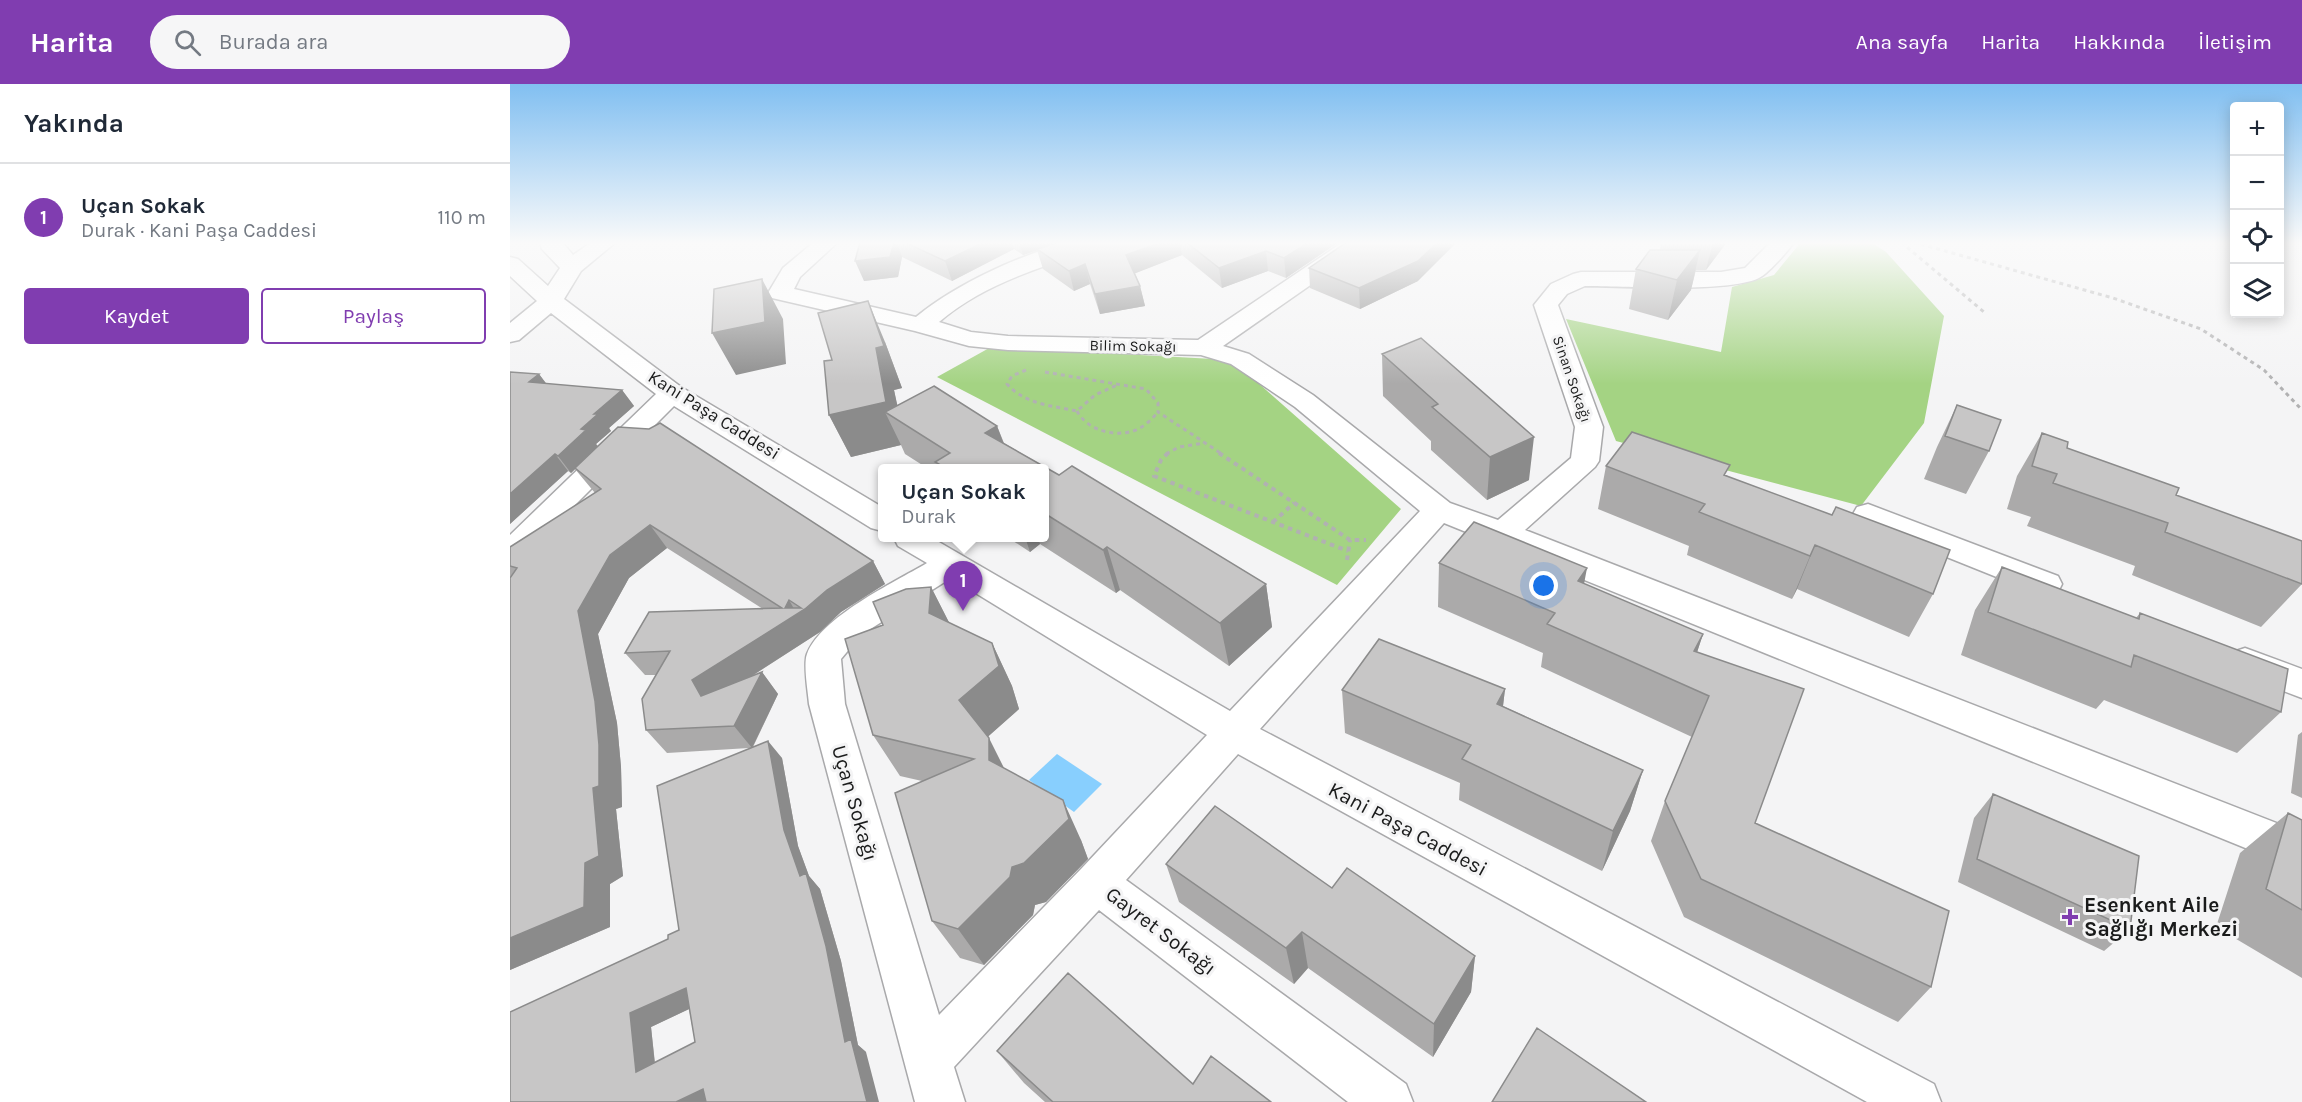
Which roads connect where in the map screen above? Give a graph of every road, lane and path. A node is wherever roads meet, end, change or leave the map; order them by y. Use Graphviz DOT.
graph roads {
  1 [pos="538,290"];
  2 [pos="558,290"];
  3 [pos="782,290"];
  4 [pos="973,290"];
  5 [pos="1288,290"];
  6 [pos="1559,290"];
  7 [pos="1957,290"];
  8 [pos="2081,290"];
  9 [pos="551,301"];
  10 [pos="1984,312"];
  11 [pos="921,325"];
  12 [pos="510,335"];
  13 [pos="1203,348"];
  14 [pos="1020,367"];
  15 [pos="1041,371"];
  16 [pos="1118,385"];
  17 [pos="672,393"];
  18 [pos="2302,410"];
  19 [pos="1077,411"];
  20 [pos="1158,412"];
  21 [pos="1204,442"];
  22 [pos="1294,503"];
  23 [pos="1438,510"];
  24 [pos="1868,514"];
  25 [pos="878,519"];
  26 [pos="1273,522"];
  27 [pos="1502,533"];
  28 [pos="917,542"];
  29 [pos="1403,546"];
  30 [pos="1348,551"];
  31 [pos="510,555"];
  32 [pos="951,563"];
  33 [pos="2075,595"];
  34 [pos="2216,651"];
  35 [pos="2302,684"];
  36 [pos="1233,732"];
  37 [pos="2302,852"];
  38 [pos="1096,883"];
  39 [pos="933,1082"];
  40 [pos="1388,1102"];
  41 [pos="1916,1102"];
  1 -- 9 [label="street, Kani Paşa Caddesi"];
  2 -- 9 [label="street"];
  3 -- 11 [label="street, Bilim Sokağı"];
  4 -- 11 [label="street"];
  5 -- 13 [label="street"];
  6 -- 27 [label="street, Sinan Sokağı"];
  7 -- 10 [label="path"];
  8 -- 18 [label="path"];
  9 -- 12 [label="street"];
  9 -- 17 [label="street, Kani Paşa Caddesi"];
  11 -- 13 [label="street, Bilim Sokağı"];
  13 -- 23 [label="street, Bilim Sokağı"];
  14 -- 19 [label="path"];
  15 -- 16 [label="path"];
  16 -- 19 [label="path"];
  16 -- 20 [label="path"];
  17 -- 25 [label="street, Kani Paşa Caddesi"];
  17 -- 31 [label="street"];
  19 -- 20 [label="path"];
  20 -- 21 [label="path"];
  21 -- 22 [label="path"];
  21 -- 26 [label="path"];
  22 -- 26 [label="path"];
  22 -- 29 [label="path"];
  23 -- 27 [label="street, Bilim Sokağı"];
  23 -- 29 [label="street, Gayret Sokağı"];
  24 -- 33 [label="street"];
  26 -- 30 [label="path"];
  27 -- 37 [label="street, Bilim Sokağı"];
  28 -- 32 [label="street, Kani Paşa Caddesi"];
  29 -- 36 [label="street, Gayret Sokağı"];
  32 -- 36 [label="street, Kani Paşa Caddesi"];
  32 -- 39 [label="street, Uçan Sokağı"];
  34 -- 35 [label="street"];
  36 -- 38 [label="street, Gayret Sokağı"];
  36 -- 41 [label="street, Kani Paşa Caddesi"];
  38 -- 39 [label="street"];
  38 -- 40 [label="street, Gayret Sokağı"];
}
